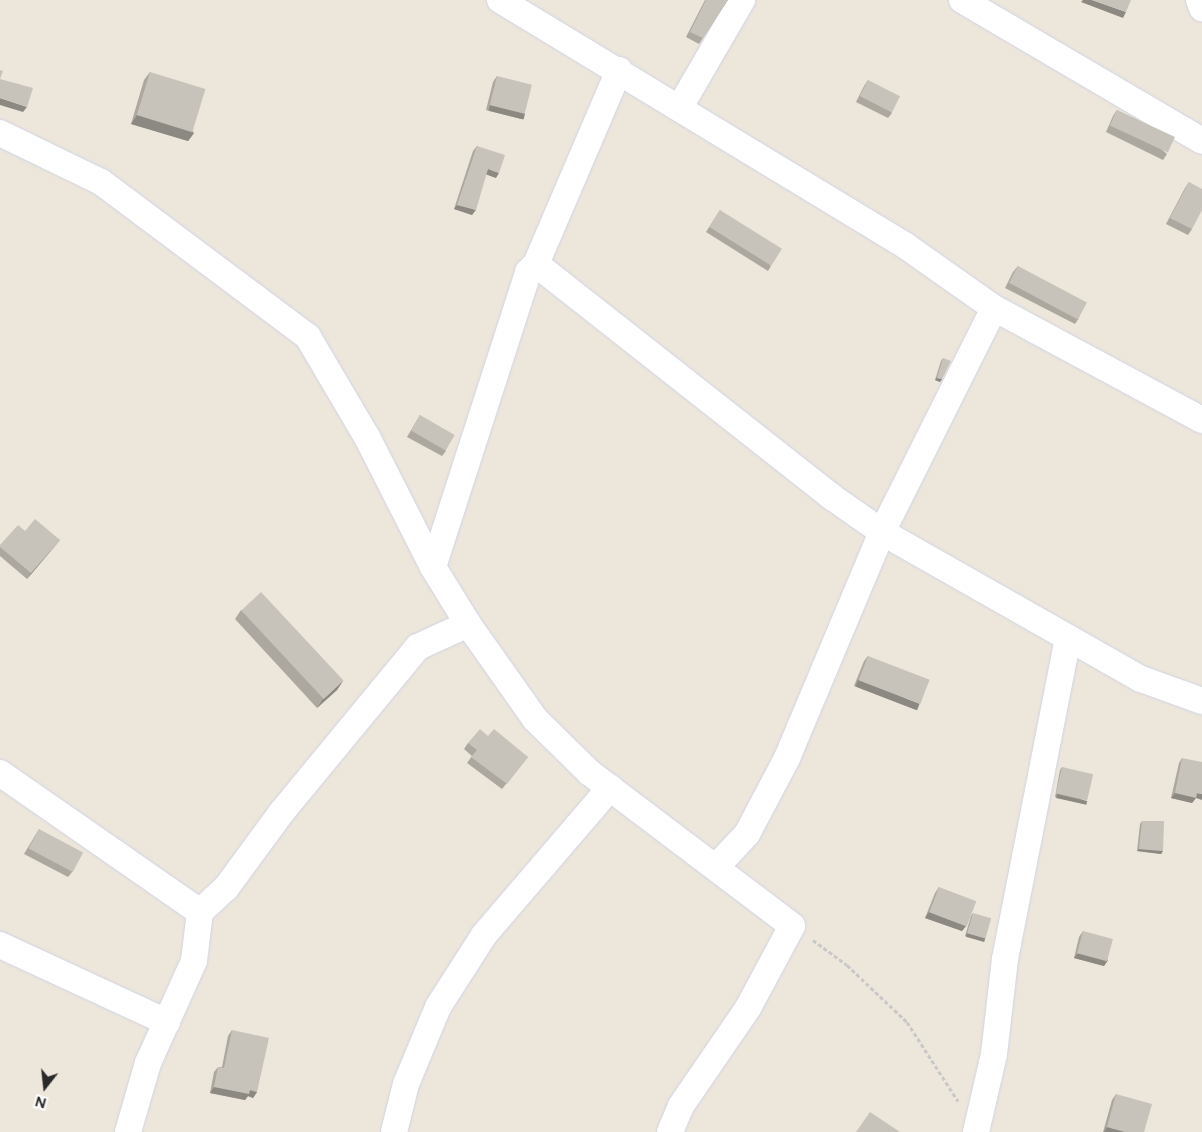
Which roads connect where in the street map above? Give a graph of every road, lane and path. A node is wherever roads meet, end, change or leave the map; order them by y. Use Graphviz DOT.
graph roads {
  1 [pos="500,0"];
  2 [pos="742,0"];
  3 [pos="962,0"];
  4 [pos="1199,0"];
  5 [pos="1202,8"];
  6 [pos="619,70"];
  7 [pos="680,106"];
  8 [pos="0,133"];
  9 [pos="1202,141"];
  10 [pos="536,264"];
  11 [pos="994,308"];
  12 [pos="1202,420"];
  13 [pos="882,532"];
  14 [pos="433,567"];
  15 [pos="468,624"];
  16 [pos="1068,638"];
  17 [pos="1202,702"];
  18 [pos="0,773"];
  19 [pos="610,788"];
  20 [pos="716,867"];
  21 [pos="200,912"];
  22 [pos="792,926"];
  23 [pos="0,945"];
  24 [pos="167,1022"];
  25 [pos="128,1132"];
  26 [pos="394,1132"];
  27 [pos="670,1132"];
  28 [pos="976,1132"];
  1 -- 6 [label="street"];
  2 -- 7 [label="street"];
  3 -- 9 [label="street"];
  4 -- 5 [label="street"];
  6 -- 7 [label="street"];
  6 -- 10 [label="street"];
  7 -- 11 [label="street"];
  8 -- 14 [label="street"];
  10 -- 13 [label="street"];
  10 -- 14 [label="street"];
  11 -- 12 [label="street"];
  11 -- 13 [label="street"];
  13 -- 16 [label="street"];
  13 -- 20 [label="street"];
  14 -- 15 [label="street"];
  15 -- 19 [label="street"];
  15 -- 21 [label="street"];
  16 -- 17 [label="street"];
  16 -- 28 [label="street"];
  18 -- 21 [label="street"];
  19 -- 20 [label="street"];
  19 -- 26 [label="street"];
  20 -- 22 [label="street"];
  21 -- 24 [label="street"];
  22 -- 27 [label="street"];
  22 -- 28 [label="path"];
  23 -- 24 [label="street"];
  24 -- 25 [label="street"];
}
